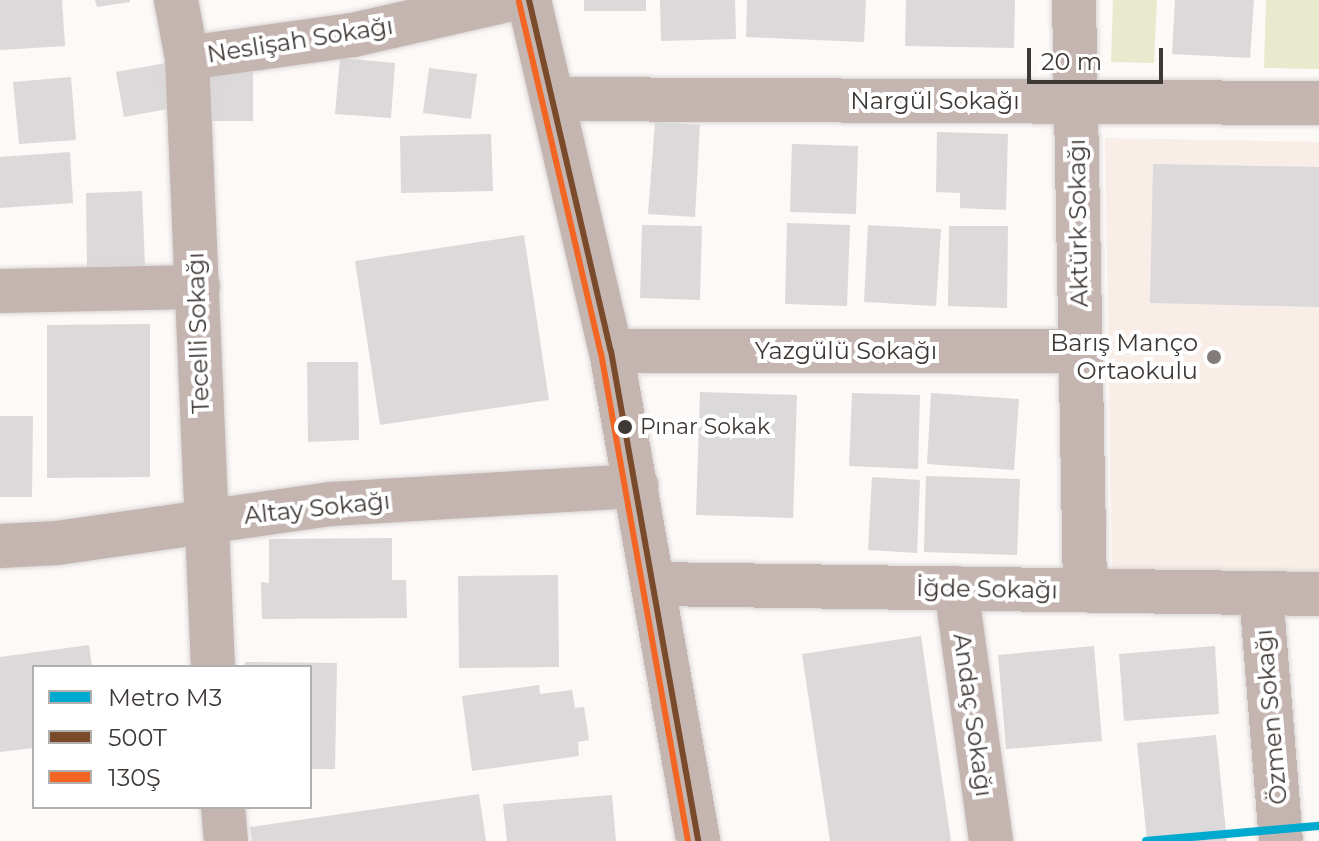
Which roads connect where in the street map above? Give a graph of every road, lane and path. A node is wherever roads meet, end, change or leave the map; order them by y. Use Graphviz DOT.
graph roads {
  1 [pos="176,0"];
  2 [pos="507,0"];
  3 [pos="529,0"];
  4 [pos="1074,0"];
  5 [pos="187,58"];
  6 [pos="552,99"];
  7 [pos="1076,102"];
  8 [pos="1319,103"];
  9 [pos="198,287"];
  10 [pos="0,291"];
  11 [pos="611,351"];
  12 [pos="1080,351"];
  13 [pos="636,486"];
  14 [pos="203,519"];
  15 [pos="0,546"];
  16 [pos="654,584"];
  17 [pos="956,588"];
  18 [pos="1085,590"];
  19 [pos="1261,593"];
  20 [pos="1319,594"];
  21 [pos="213,665"];
  22 [pos="223,809"];
  23 [pos="226,841"];
  24 [pos="698,841"];
  25 [pos="991,841"];
  26 [pos="1281,841"];
  1 -- 5 [label="street, Tecelli Sokağı"];
  2 -- 5 [label="street, Neslişah Sokağı"];
  3 -- 6 [label="street"];
  4 -- 7 [label="street, Aktürk Sokağı"];
  5 -- 9 [label="street, Tecelli Sokağı"];
  6 -- 7 [label="street, Nargül Sokağı"];
  6 -- 11 [label="street"];
  7 -- 8 [label="street, Nargül Sokağı"];
  7 -- 12 [label="street, Aktürk Sokağı"];
  9 -- 10 [label="street"];
  9 -- 14 [label="street, Tecelli Sokağı"];
  11 -- 12 [label="street, Yazgülü Sokağı"];
  11 -- 13 [label="street"];
  12 -- 18 [label="street, Aktürk Sokağı"];
  13 -- 14 [label="street, Altay Sokağı"];
  13 -- 16 [label="street"];
  14 -- 15 [label="street, Altay Sokağı"];
  14 -- 21 [label="street, Tecelli Sokağı"];
  16 -- 17 [label="street, İğde Sokağı"];
  16 -- 24 [label="street"];
  17 -- 18 [label="street, İğde Sokağı"];
  17 -- 25 [label="street, Andaç Sokağı"];
  18 -- 19 [label="street, İğde Sokağı"];
  19 -- 20 [label="street, İğde Sokağı"];
  19 -- 26 [label="street, Özmen Sokağı"];
  22 -- 23 [label="street"];
}
